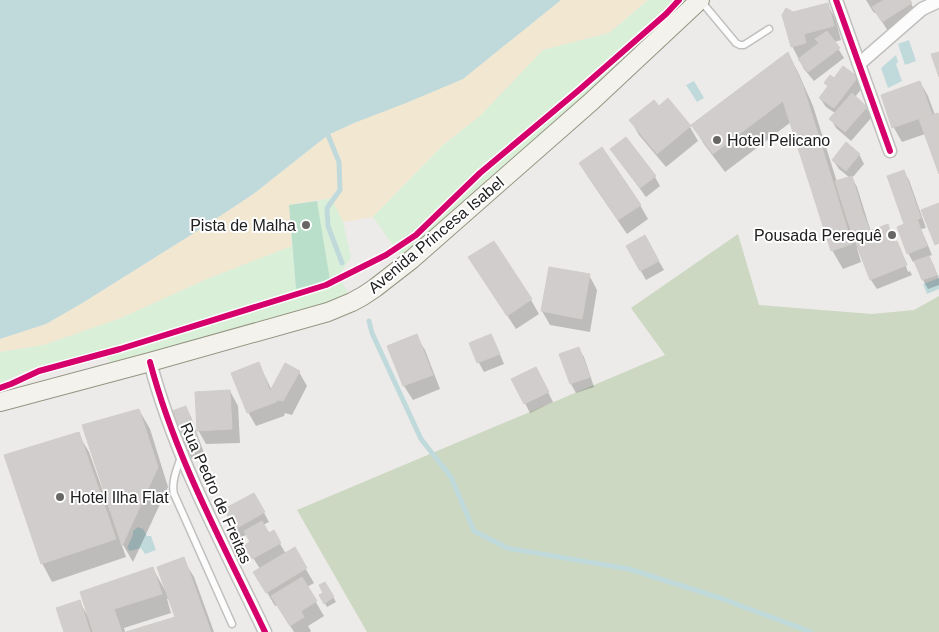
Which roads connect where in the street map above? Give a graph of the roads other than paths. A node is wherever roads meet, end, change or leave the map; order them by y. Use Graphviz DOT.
graph roads {
  1 [pos="700,0"];
  2 [pos="836,0"];
  3 [pos="939,1"];
  4 [pos="768,29"];
  5 [pos="858,64"];
  6 [pos="890,151"];
  7 [pos="150,362"];
  8 [pos="0,402"];
  9 [pos="181,456"];
  10 [pos="232,624"];
  11 [pos="265,632"];
  1 -- 4 [label="lane"];
  1 -- 7 [label="main road, Avenida Princesa Isabel"];
  2 -- 5 [label="street"];
  3 -- 5 [label="street"];
  5 -- 6 [label="street"];
  7 -- 8 [label="main road, Avenida Princesa Isabel"];
  7 -- 9 [label="street, Rua Pedro de Freitas"];
  9 -- 10 [label="lane"];
  9 -- 11 [label="street, Rua Pedro de Freitas"];
}
